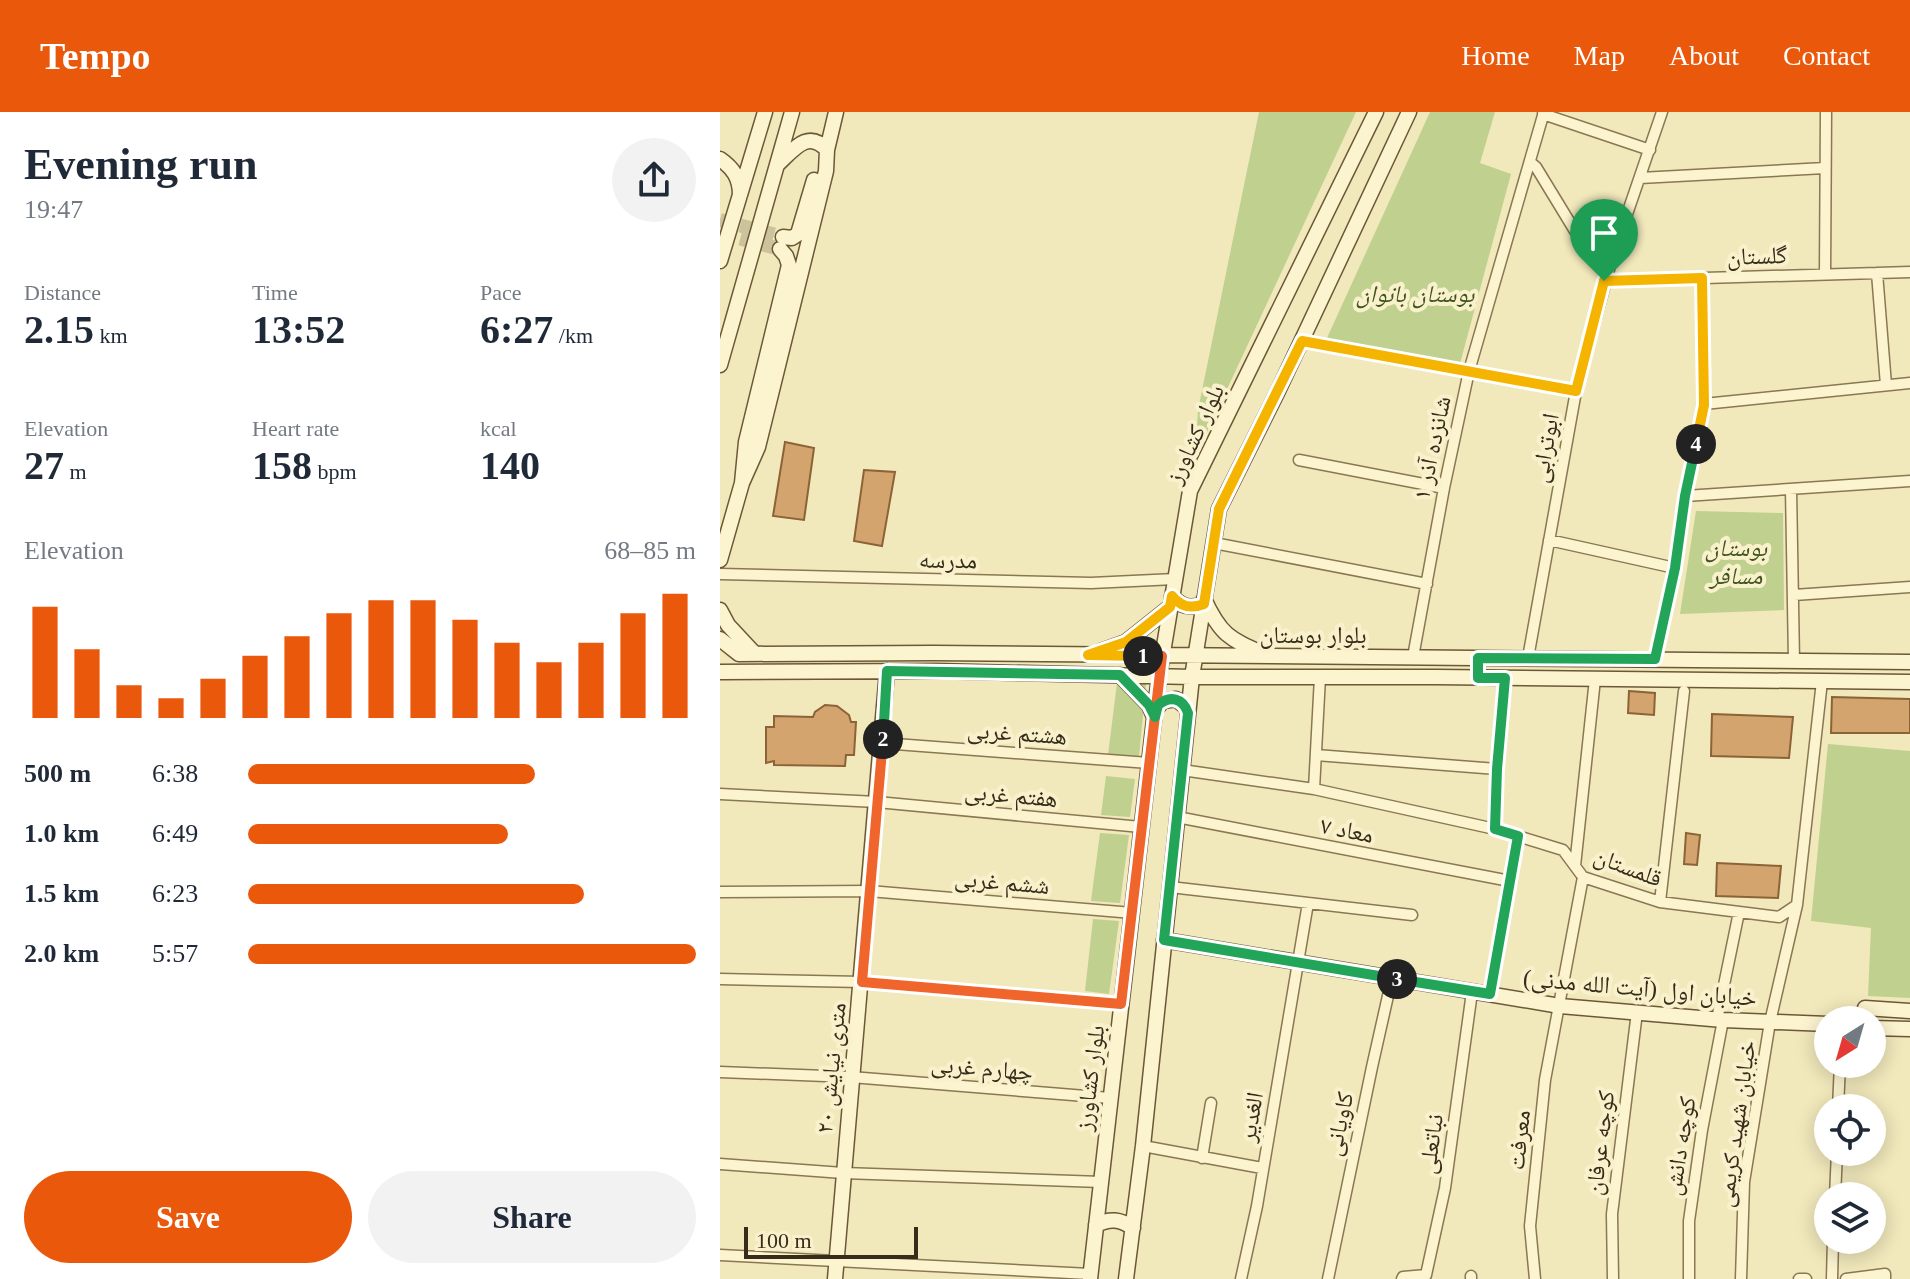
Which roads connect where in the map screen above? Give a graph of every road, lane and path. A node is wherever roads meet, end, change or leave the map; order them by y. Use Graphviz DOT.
graph roads {
  1 [pos="765,112"];
  2 [pos="792,112"];
  3 [pos="836,112"];
  4 [pos="1376,112"];
  5 [pos="1409,112"];
  6 [pos="1662,112"];
  7 [pos="1826,112"];
  8 [pos="1544,113"];
  9 [pos="827,150"];
  10 [pos="1650,150"];
  11 [pos="720,159"];
  12 [pos="1530,162"];
  13 [pos="775,167"];
  14 [pos="1825,168"];
  15 [pos="1640,178"];
  16 [pos="740,197"];
  17 [pos="782,243"];
  18 [pos="1613,255"];
  19 [pos="720,260"];
  20 [pos="802,267"];
  21 [pos="1910,272"];
  22 [pos="1877,273"];
  23 [pos="1825,274"];
  24 [pos="1702,278"];
  25 [pos="1604,281"];
  26 [pos="1302,341"];
  27 [pos="720,365"];
  28 [pos="1469,371"];
  29 [pos="1910,383"];
  30 [pos="1886,385"];
  31 [pos="1576,391"];
  32 [pos="1704,404"];
  33 [pos="1299,460"];
  34 [pos="1910,481"];
  35 [pos="742,483"];
  36 [pos="1444,488"];
  37 [pos="1791,489"];
  38 [pos="1685,496"];
  39 [pos="1549,540"];
  40 [pos="1214,543"];
  41 [pos="720,560"];
  42 [pos="1675,568"];
  43 [pos="720,574"];
  44 [pos="1175,579"];
  45 [pos="1427,584"];
  46 [pos="1910,587"];
  47 [pos="1794,595"];
  48 [pos="1171,601"];
  49 [pos="1204,602"];
  50 [pos="720,610"];
  51 [pos="720,639"];
  52 [pos="739,654"];
  53 [pos="755,654"];
  54 [pos="1088,655"];
  55 [pos="1162,656"];
  56 [pos="1195,657"];
  57 [pos="1270,657"];
  58 [pos="1413,657"];
  59 [pos="1478,658"];
  60 [pos="1528,658"];
  61 [pos="1655,659"];
  62 [pos="1794,661"];
  63 [pos="1910,662"];
  64 [pos="740,671"];
  65 [pos="887,671"];
  66 [pos="720,672"];
  67 [pos="1120,675"];
  68 [pos="1159,676"];
  69 [pos="1192,677"];
  70 [pos="1320,677"];
  71 [pos="1478,678"];
  72 [pos="1505,678"];
  73 [pos="1595,679"];
  74 [pos="1822,681"];
  75 [pos="1910,682"];
  76 [pos="1684,691"];
  77 [pos="1188,713"];
  78 [pos="1155,714"];
  79 [pos="882,743"];
  80 [pos="1316,755"];
  81 [pos="1149,763"];
  82 [pos="1497,769"];
  83 [pos="1182,770"];
  84 [pos="1314,789"];
  85 [pos="720,794"];
  86 [pos="877,802"];
  87 [pos="1177,817"];
  88 [pos="1141,827"];
  89 [pos="1495,829"];
  90 [pos="1518,836"];
  91 [pos="1575,866"];
  92 [pos="1583,877"];
  93 [pos="1510,881"];
  94 [pos="1170,887"];
  95 [pos="869,891"];
  96 [pos="720,892"];
  97 [pos="1660,902"];
  98 [pos="1308,903"];
  99 [pos="1797,905"];
  100 [pos="1739,912"];
  101 [pos="1133,913"];
  102 [pos="1412,915"];
  103 [pos="1164,940"];
  104 [pos="1299,963"];
  105 [pos="1392,978"];
  106 [pos="720,979"];
  107 [pos="862,982"];
  108 [pos="1472,992"];
  109 [pos="1490,994"];
  110 [pos="1121,1004"];
  111 [pos="1560,1006"];
  112 [pos="1886,1009"];
  113 [pos="1910,1011"];
  114 [pos="1637,1012"];
  115 [pos="1720,1020"];
  116 [pos="1770,1022"];
  117 [pos="1814,1024"];
  118 [pos="1886,1028"];
  119 [pos="1910,1029"];
  120 [pos="720,1072"];
  121 [pos="851,1077"];
  122 [pos="1110,1098"];
  123 [pos="1211,1103"];
  124 [pos="1143,1146"];
  125 [pos="1202,1158"];
  126 [pos="720,1164"];
  127 [pos="1262,1168"];
  128 [pos="843,1173"];
  129 [pos="1101,1182"];
  130 [pos="1096,1225"];
  131 [pos="1133,1228"];
  132 [pos="1833,1254"];
  133 [pos="720,1255"];
  134 [pos="836,1262"];
  135 [pos="1090,1277"];
  136 [pos="835,1279"];
  137 [pos="1126,1279"];
  138 [pos="1241,1279"];
  139 [pos="1328,1279"];
  140 [pos="1402,1279"];
  141 [pos="1535,1279"];
  142 [pos="1613,1279"];
  143 [pos="1689,1279"];
  144 [pos="1741,1279"];
  145 [pos="1799,1279"];
  146 [pos="1806,1279"];
  147 [pos="1832,1279"];
  148 [pos="1846,1279"];
  149 [pos="1885,1279"];
  1 -- 16 [label="street"];
  2 -- 13 [label="street"];
  3 -- 9 [label="street"];
  4 -- 44 [label="street, بلوار کشاورز"];
  5 -- 26 [label="street"];
  6 -- 10 [label="street, ابوترابی"];
  7 -- 14 [label="street"];
  8 -- 10 [label="street"];
  8 -- 12 [label="street, شانزده آذر ۱"];
  9 -- 13 [label="street"];
  9 -- 17 [label="street"];
  9 -- 20 [label="street"];
  10 -- 15 [label="street, ابوترابی"];
  11 -- 16 [label="street"];
  12 -- 18 [label="street"];
  12 -- 28 [label="street, شانزده آذر ۱"];
  13 -- 27 [label="street"];
  14 -- 15 [label="street"];
  14 -- 23 [label="street"];
  15 -- 18 [label="street, ابوترابی"];
  16 -- 19 [label="street"];
  17 -- 20 [label="street"];
  17 -- 35 [label="street"];
  18 -- 25 [label="street, ابوترابی"];
  20 -- 35 [label="street"];
  21 -- 22 [label="street, گلستان"];
  22 -- 23 [label="street, گلستان"];
  22 -- 30 [label="street"];
  23 -- 24 [label="street, گلستان"];
  24 -- 25 [label="street, گلستان"];
  24 -- 32 [label="street"];
  25 -- 31 [label="street, ابوترابی"];
  26 -- 28 [label="street"];
  26 -- 40 [label="street"];
  28 -- 31 [label="street"];
  28 -- 36 [label="street, شانزده آذر ۱"];
  29 -- 30 [label="street"];
  30 -- 32 [label="street"];
  31 -- 39 [label="street, ابوترابی"];
  32 -- 38 [label="street"];
  33 -- 36 [label="street"];
  34 -- 37 [label="street"];
  35 -- 41 [label="street"];
  36 -- 45 [label="street, شانزده آذر ۱"];
  37 -- 38 [label="street"];
  37 -- 47 [label="street"];
  38 -- 42 [label="street"];
  39 -- 42 [label="street"];
  39 -- 60 [label="street, ابوترابی"];
  40 -- 45 [label="street"];
  40 -- 49 [label="street"];
  42 -- 61 [label="street"];
  43 -- 44 [label="street, مدرسه"];
  44 -- 48 [label="street, بلوار کشاورز"];
  45 -- 58 [label="street, شانزده آذر ۱"];
  46 -- 47 [label="street"];
  47 -- 62 [label="street"];
  48 -- 49 [label="street"];
  48 -- 54 [label="street"];
  48 -- 55 [label="street, بلوار کشاورز"];
  49 -- 56 [label="street"];
  49 -- 57 [label="street"];
  50 -- 53 [label="street"];
  51 -- 52 [label="street"];
  52 -- 53 [label="street, بلوار بوستان"];
  52 -- 64 [label="street"];
  53 -- 54 [label="street, بلوار بوستان"];
  54 -- 55 [label="street, بلوار بوستان"];
  55 -- 56 [label="street, بلوار بوستان"];
  55 -- 68 [label="street, بلوار کشاورز"];
  56 -- 57 [label="street, بلوار بوستان"];
  56 -- 69 [label="street"];
  57 -- 58 [label="street, بلوار بوستان"];
  58 -- 59 [label="street, بلوار بوستان"];
  59 -- 60 [label="street, بلوار بوستان"];
  59 -- 71 [label="street"];
  60 -- 61 [label="street, بلوار بوستان"];
  61 -- 62 [label="street, بلوار بوستان"];
  62 -- 63 [label="street, بلوار بوستان"];
  64 -- 65 [label="street, بلوار بوستان"];
  64 -- 66 [label="street, بلوار بوستان"];
  65 -- 67 [label="street, بلوار بوستان"];
  65 -- 79 [label="street, ۲۰ متری نیایش"];
  67 -- 68 [label="street, بلوار بوستان"];
  67 -- 78 [label="street"];
  68 -- 69 [label="street, بلوار بوستان"];
  68 -- 78 [label="street, بلوار کشاورز"];
  69 -- 70 [label="street, بلوار بوستان"];
  69 -- 77 [label="street"];
  70 -- 71 [label="street, بلوار بوستان"];
  70 -- 80 [label="street"];
  71 -- 72 [label="street, بلوار بوستان"];
  72 -- 73 [label="street, بلوار بوستان"];
  72 -- 82 [label="street"];
  73 -- 74 [label="street, بلوار بوستان"];
  73 -- 91 [label="street"];
  74 -- 75 [label="street, بلوار بوستان"];
  74 -- 99 [label="street, خیابان شهید کریمی"];
  76 -- 97 [label="street"];
  77 -- 78 [label="street"];
  77 -- 83 [label="street"];
  78 -- 81 [label="street, بلوار کشاورز"];
  79 -- 81 [label="street, هشتم غربی"];
  79 -- 86 [label="street, ۲۰ متری نیایش"];
  80 -- 82 [label="street"];
  80 -- 84 [label="street"];
  81 -- 88 [label="street, بلوار کشاورز"];
  82 -- 89 [label="street"];
  83 -- 84 [label="street, قلمستان"];
  83 -- 87 [label="street"];
  84 -- 89 [label="street, قلمستان"];
  85 -- 86 [label="street, هفتم غربی"];
  86 -- 88 [label="street, هفتم غربی"];
  86 -- 95 [label="street, ۲۰ متری نیایش"];
  87 -- 93 [label="street, معاد ۷"];
  87 -- 94 [label="street"];
  88 -- 101 [label="street, بلوار کشاورز"];
  89 -- 90 [label="street, قلمستان"];
  90 -- 91 [label="street, قلمستان"];
  90 -- 93 [label="street"];
  91 -- 92 [label="street, قلمستان"];
  92 -- 97 [label="street, قلمستان"];
  92 -- 111 [label="street, معرفت"];
  93 -- 109 [label="street"];
  94 -- 98 [label="street"];
  94 -- 103 [label="street"];
  95 -- 96 [label="street, ششم غربی"];
  95 -- 101 [label="street, ششم غربی"];
  95 -- 107 [label="street, ۲۰ متری نیایش"];
  97 -- 100 [label="street, قلمستان"];
  98 -- 102 [label="street"];
  98 -- 104 [label="street, الغدیر"];
  99 -- 100 [label="street, قلمستان"];
  99 -- 116 [label="street, خیابان شهید کریمی"];
  100 -- 115 [label="street, کوچه دانش"];
  101 -- 110 [label="street, بلوار کشاورز"];
  103 -- 104 [label="street, خیابان اول (آیت الله مدنی)"];
  103 -- 124 [label="street"];
  104 -- 105 [label="street, خیابان اول (آیت الله مدنی)"];
  104 -- 127 [label="street, الغدیر"];
  105 -- 108 [label="street, خیابان اول (آیت الله مدنی)"];
  105 -- 139 [label="street, کاویانی"];
  106 -- 107 [label="street"];
  107 -- 110 [label="street"];
  107 -- 121 [label="street, ۲۰ متری نیایش"];
  108 -- 109 [label="street, خیابان اول (آیت الله مدنی)"];
  108 -- 140 [label="street, نباتعلی"];
  109 -- 111 [label="street, خیابان اول (آیت الله مدنی)"];
  110 -- 122 [label="street, بلوار کشاورز"];
  111 -- 114 [label="street, خیابان اول (آیت الله مدنی)"];
  111 -- 141 [label="street, معرفت"];
  112 -- 113 [label="street"];
  114 -- 115 [label="street, خیابان اول (آیت الله مدنی)"];
  114 -- 142 [label="street, کوچه عرفان"];
  115 -- 116 [label="street, خیابان اول (آیت الله مدنی)"];
  115 -- 143 [label="street, کوچه دانش"];
  116 -- 117 [label="street, خیابان اول (آیت الله مدنی)"];
  116 -- 144 [label="street, خیابان شهید کریمی"];
  118 -- 119 [label="street"];
  120 -- 121 [label="street, چهارم غربی"];
  121 -- 122 [label="street, چهارم غربی"];
  121 -- 128 [label="street, ۲۰ متری نیایش"];
  122 -- 129 [label="street, بلوار کشاورز"];
  123 -- 125 [label="street"];
  124 -- 125 [label="street"];
  124 -- 131 [label="street"];
  125 -- 127 [label="street"];
  126 -- 128 [label="street"];
  127 -- 138 [label="street, الغدیر"];
  128 -- 129 [label="street"];
  128 -- 134 [label="street, ۲۰ متری نیایش"];
  129 -- 130 [label="street, بلوار کشاورز"];
  130 -- 131 [label="street"];
  130 -- 135 [label="street, بلوار کشاورز"];
  131 -- 137 [label="street"];
  132 -- 147 [label="street"];
  133 -- 134 [label="street"];
  134 -- 135 [label="street"];
  134 -- 136 [label="street, ۲۰ متری نیایش"];
  145 -- 146 [label="street"];
  148 -- 149 [label="street"];
}
